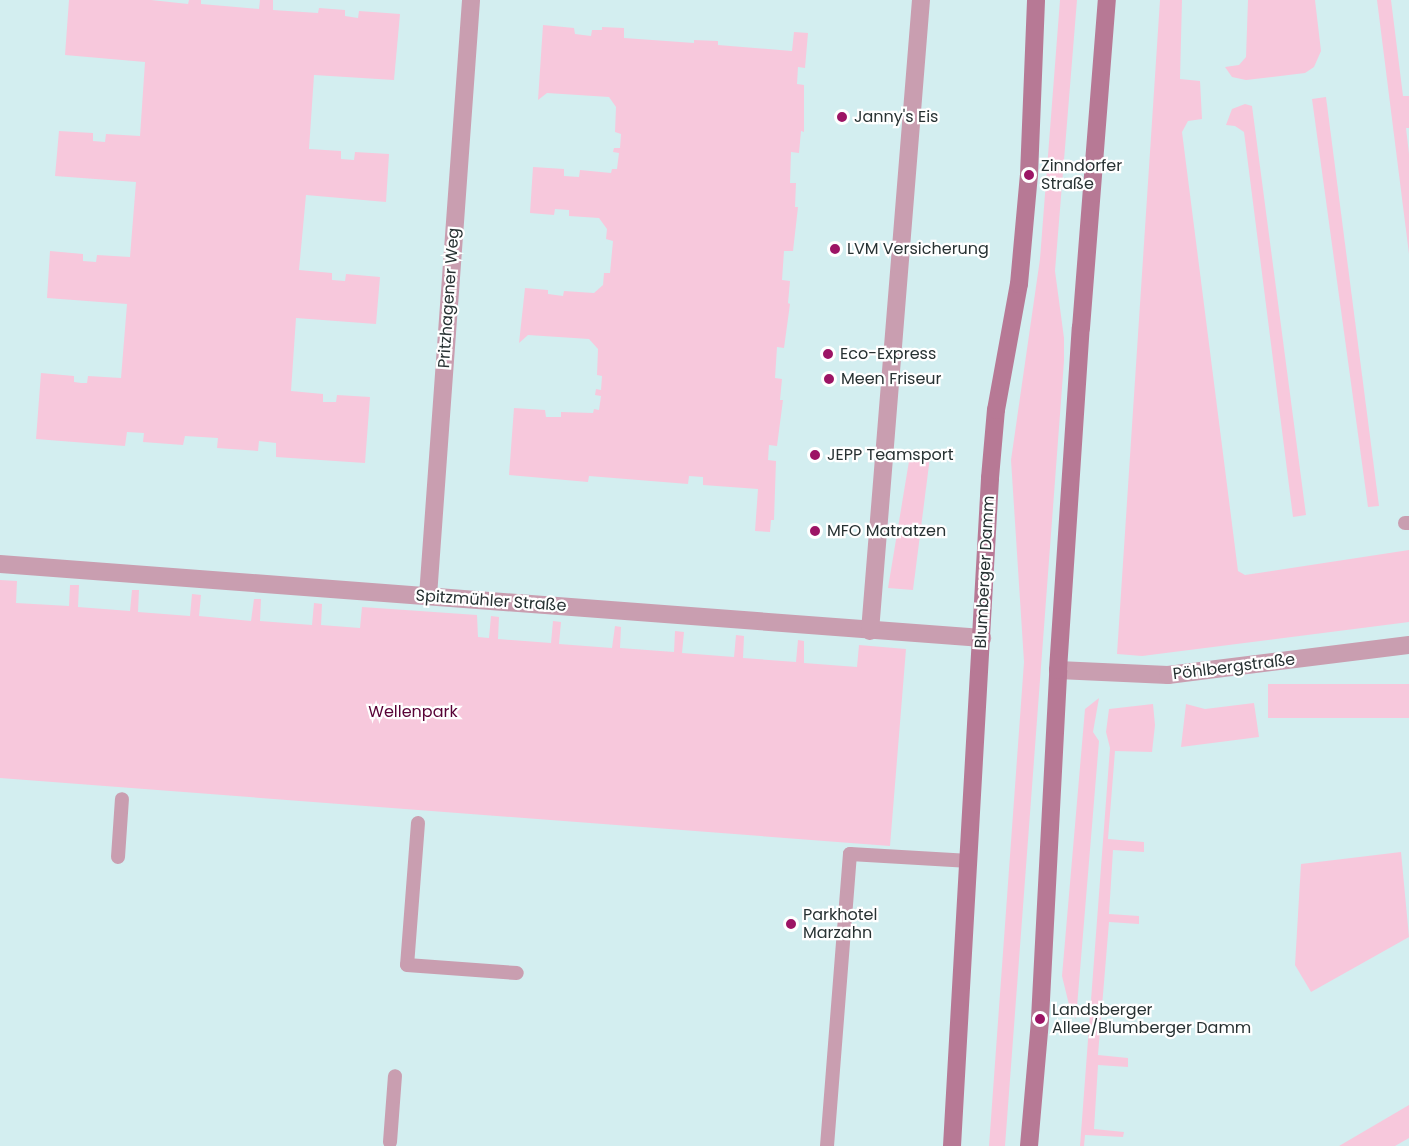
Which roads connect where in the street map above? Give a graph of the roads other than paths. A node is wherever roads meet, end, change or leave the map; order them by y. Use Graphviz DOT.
graph roads {
  1 [pos="471,0"];
  2 [pos="921,0"];
  3 [pos="1036,0"];
  4 [pos="1107,0"];
  5 [pos="0,564"];
  6 [pos="428,596"];
  7 [pos="870,631"];
  8 [pos="982,638"];
  9 [pos="1409,645"];
  10 [pos="1058,670"];
  11 [pos="122,800"];
  12 [pos="418,823"];
  13 [pos="118,857"];
  14 [pos="970,861"];
  15 [pos="517,973"];
  16 [pos="395,1076"];
  17 [pos="390,1142"];
  18 [pos="827,1146"];
  19 [pos="952,1146"];
  20 [pos="1029,1146"];
  1 -- 6 [label="street, Pritzhagener Weg"];
  2 -- 7 [label="street"];
  3 -- 8 [label="main road, Blumberger Damm"];
  4 -- 10 [label="main road"];
  5 -- 6 [label="street, Spitzmühler Straße"];
  6 -- 7 [label="street, Spitzmühler Straße"];
  7 -- 8 [label="street, Spitzmühler Straße"];
  8 -- 14 [label="main road, Blumberger Damm"];
  9 -- 10 [label="street, Pöhlbergstraße"];
  10 -- 20 [label="main road"];
  11 -- 13 [label="lane"];
  12 -- 15 [label="lane"];
  14 -- 18 [label="lane"];
  14 -- 19 [label="main road, Blumberger Damm"];
  16 -- 17 [label="lane"];
}
